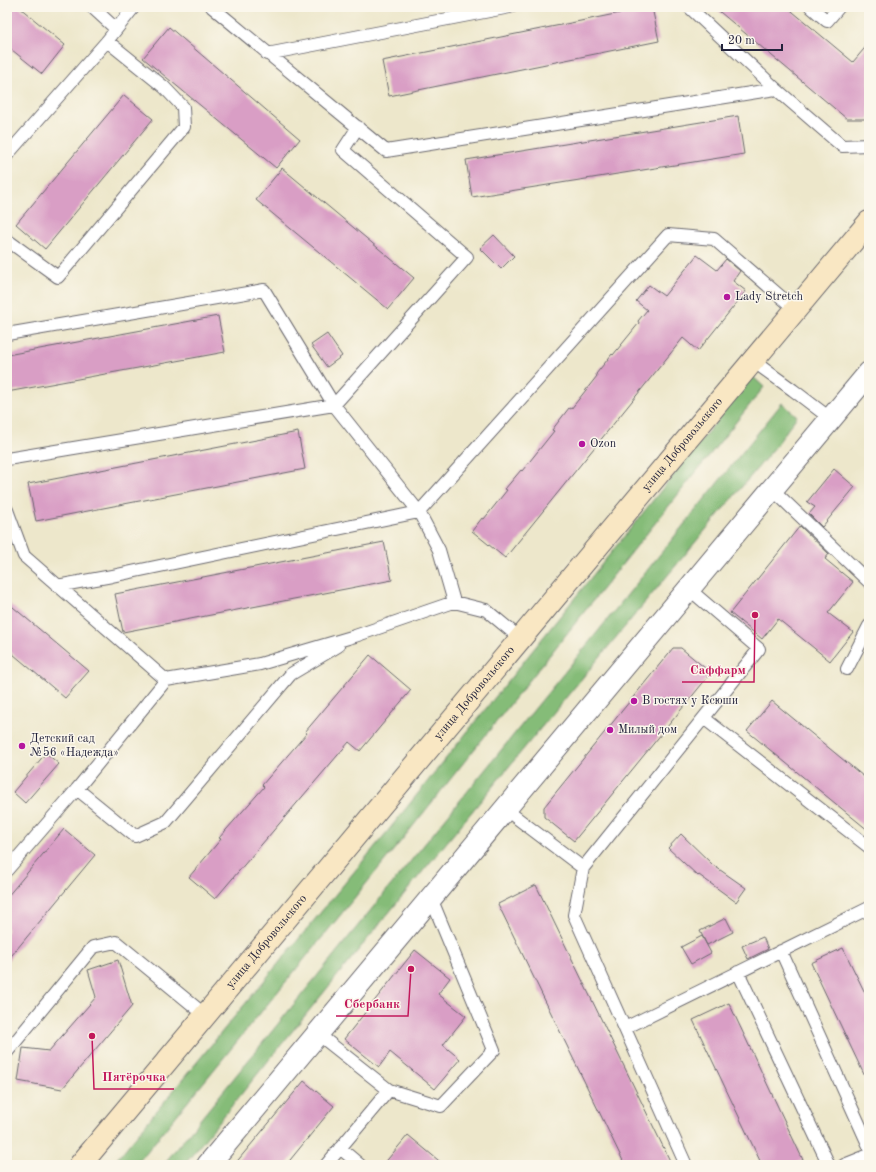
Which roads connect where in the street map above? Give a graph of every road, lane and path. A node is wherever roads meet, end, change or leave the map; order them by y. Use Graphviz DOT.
graph roads {
  1 [pos="92,7"];
  2 [pos="134,7"];
  3 [pos="212,7"];
  4 [pos="510,7"];
  5 [pos="689,7"];
  6 [pos="811,7"];
  7 [pos="839,7"];
  8 [pos="116,29"];
  9 [pos="107,41"];
  10 [pos="267,54"];
  11 [pos="776,89"];
  12 [pos="358,127"];
  13 [pos="869,145"];
  14 [pos="7,156"];
  15 [pos="869,222"];
  16 [pos="7,240"];
  17 [pos="796,310"];
  18 [pos="7,334"];
  19 [pos="753,361"];
  20 [pos="868,376"];
  21 [pos="334,405"];
  22 [pos="831,419"];
  23 [pos="7,459"];
  24 [pos="772,490"];
  25 [pos="7,510"];
  26 [pos="419,512"];
  27 [pos="869,582"];
  28 [pos="57,586"];
  29 [pos="689,589"];
  30 [pos="454,602"];
  31 [pos="869,626"];
  32 [pos="355,636"];
  33 [pos="521,639"];
  34 [pos="847,669"];
  35 [pos="166,680"];
  36 [pos="705,719"];
  37 [pos="76,789"];
  38 [pos="505,809"];
  39 [pos="869,847"];
  40 [pos="583,868"];
  41 [pos="7,870"];
  42 [pos="431,898"];
  43 [pos="869,908"];
  44 [pos="780,952"];
  45 [pos="738,972"];
  46 [pos="205,1015"];
  47 [pos="625,1028"];
  48 [pos="318,1034"];
  49 [pos="7,1052"];
  50 [pos="389,1090"];
  51 [pos="869,1146"];
  52 [pos="340,1148"];
  53 [pos="869,1154"];
  54 [pos="80,1165"];
  55 [pos="208,1165"];
  56 [pos="326,1165"];
  57 [pos="360,1165"];
  58 [pos="686,1165"];
  59 [pos="829,1165"];
  60 [pos="844,1165"];
  1 -- 8 [label="lane"];
  2 -- 8 [label="lane"];
  3 -- 10 [label="lane"];
  4 -- 10 [label="lane"];
  5 -- 11 [label="lane"];
  6 -- 7 [label="lane"];
  8 -- 9 [label="lane"];
  9 -- 14 [label="lane"];
  9 -- 16 [label="lane"];
  10 -- 12 [label="lane"];
  11 -- 12 [label="lane"];
  11 -- 13 [label="lane"];
  12 -- 21 [label="lane"];
  15 -- 17 [label="main road, улица Добровольского"];
  17 -- 19 [label="main road, улица Добровольского"];
  17 -- 26 [label="lane"];
  18 -- 21 [label="lane"];
  19 -- 22 [label="lane"];
  19 -- 33 [label="main road, улица Добровольского"];
  20 -- 22 [label="street"];
  21 -- 23 [label="lane"];
  21 -- 26 [label="lane"];
  22 -- 24 [label="street"];
  24 -- 27 [label="lane"];
  24 -- 29 [label="street"];
  25 -- 28 [label="lane"];
  26 -- 28 [label="lane"];
  26 -- 30 [label="lane"];
  28 -- 35 [label="lane"];
  29 -- 36 [label="lane"];
  29 -- 38 [label="street"];
  30 -- 32 [label="lane"];
  30 -- 33 [label="lane"];
  31 -- 34 [label="lane"];
  32 -- 35 [label="lane"];
  32 -- 37 [label="lane"];
  33 -- 46 [label="main road, улица Добровольского"];
  35 -- 37 [label="lane"];
  36 -- 39 [label="lane"];
  36 -- 40 [label="lane"];
  37 -- 41 [label="lane"];
  38 -- 40 [label="lane"];
  38 -- 42 [label="street"];
  40 -- 47 [label="lane"];
  42 -- 48 [label="street"];
  42 -- 50 [label="lane"];
  43 -- 44 [label="lane"];
  44 -- 45 [label="lane"];
  44 -- 51 [label="lane"];
  45 -- 47 [label="lane"];
  45 -- 59 [label="lane"];
  46 -- 49 [label="lane"];
  46 -- 54 [label="main road, улица Добровольского"];
  47 -- 58 [label="lane"];
  48 -- 50 [label="lane"];
  48 -- 55 [label="street"];
  50 -- 52 [label="lane"];
  52 -- 56 [label="lane"];
  52 -- 57 [label="lane"];
  53 -- 60 [label="lane"];
}
